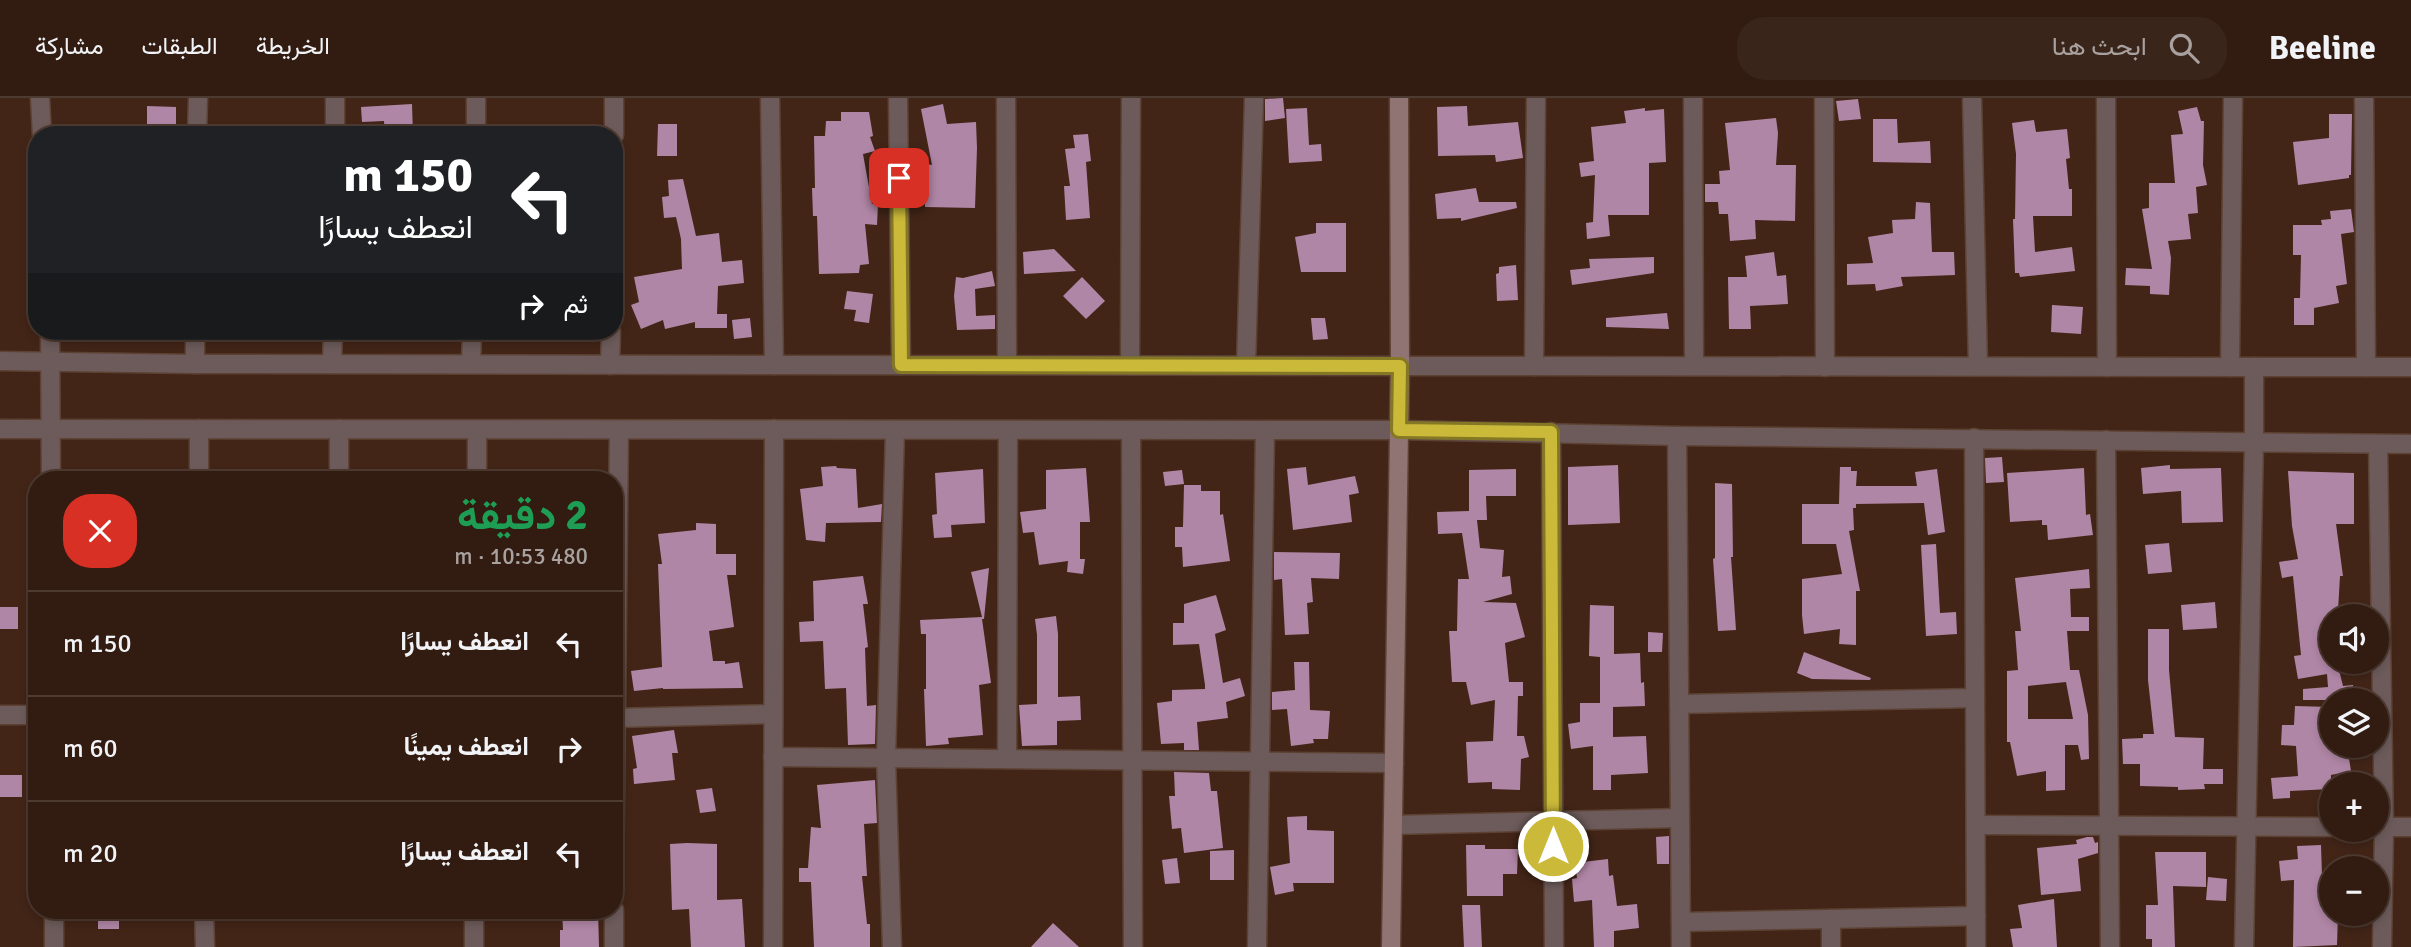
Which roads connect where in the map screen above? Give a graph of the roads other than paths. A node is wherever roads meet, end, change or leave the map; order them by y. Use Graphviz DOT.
graph roads {
  1 [pos="40,98"];
  2 [pos="198,98"];
  3 [pos="335,98"];
  4 [pos="476,98"];
  5 [pos="614,98"];
  6 [pos="770,98"];
  7 [pos="898,98"];
  8 [pos="1006,98"];
  9 [pos="1131,98"];
  10 [pos="1254,98"];
  11 [pos="1399,98"];
  12 [pos="1536,98"];
  13 [pos="1693,98"];
  14 [pos="1824,98"];
  15 [pos="1972,98"];
  16 [pos="2106,98"];
  17 [pos="2233,98"];
  18 [pos="2364,98"];
  19 [pos="42,126"];
  20 [pos="197,126"];
  21 [pos="335,126"];
  22 [pos="475,126"];
  23 [pos="614,126"];
  24 [pos="50,340"];
  25 [pos="195,340"];
  26 [pos="333,340"];
  27 [pos="472,340"];
  28 [pos="611,340"];
  29 [pos="51,360"];
  30 [pos="0,361"];
  31 [pos="195,364"];
  32 [pos="332,364"];
  33 [pos="471,364"];
  34 [pos="610,365"];
  35 [pos="774,365"];
  36 [pos="901,365"];
  37 [pos="1007,365"];
  38 [pos="1130,365"];
  39 [pos="1246,365"];
  40 [pos="1400,366"];
  41 [pos="1534,366"];
  42 [pos="1694,366"];
  43 [pos="1825,366"];
  44 [pos="1978,366"];
  45 [pos="2107,367"];
  46 [pos="2230,367"];
  47 [pos="2253,367"];
  48 [pos="2366,367"];
  49 [pos="2411,367"];
  50 [pos="0,429"];
  51 [pos="50,429"];
  52 [pos="199,429"];
  53 [pos="339,429"];
  54 [pos="477,429"];
  55 [pos="774,429"];
  56 [pos="619,430"];
  57 [pos="895,430"];
  58 [pos="1008,430"];
  59 [pos="1131,430"];
  60 [pos="1265,430"];
  61 [pos="1399,430"];
  62 [pos="1551,432"];
  63 [pos="1677,436"];
  64 [pos="1974,438"];
  65 [pos="2106,440"];
  66 [pos="2255,442"];
  67 [pos="2378,444"];
  68 [pos="2411,444"];
  69 [pos="51,471"];
  70 [pos="199,471"];
  71 [pos="339,471"];
  72 [pos="477,471"];
  73 [pos="618,471"];
  74 [pos="1975,698"];
  75 [pos="1679,704"];
  76 [pos="774,714"];
  77 [pos="0,715"];
  78 [pos="28,715"];
  79 [pos="623,718"];
  80 [pos="773,757"];
  81 [pos="886,758"];
  82 [pos="1007,759"];
  83 [pos="1133,760"];
  84 [pos="1260,761"];
  85 [pos="1394,763"];
  86 [pos="2380,772"];
  87 [pos="1681,818"];
  88 [pos="1553,821"];
  89 [pos="1393,825"];
  90 [pos="1976,825"];
  91 [pos="2109,825"];
  92 [pos="2247,826"];
  93 [pos="2319,827"];
  94 [pos="2389,827"];
  95 [pos="2411,827"];
  96 [pos="2380,842"];
  97 [pos="1976,916"];
  98 [pos="54,919"];
  99 [pos="204,919"];
  100 [pos="474,919"];
  101 [pos="614,919"];
  102 [pos="1831,919"];
  103 [pos="1681,922"];
  104 [pos="54,947"];
  105 [pos="205,947"];
  106 [pos="474,947"];
  107 [pos="614,947"];
  108 [pos="773,947"];
  109 [pos="892,947"];
  110 [pos="1133,947"];
  111 [pos="1257,947"];
  112 [pos="1391,947"];
  113 [pos="1553,947"];
  114 [pos="1681,947"];
  115 [pos="1831,947"];
  116 [pos="1976,947"];
  117 [pos="2110,947"];
  118 [pos="2244,947"];
  119 [pos="2382,947"];
  1 -- 19 [label="street"];
  2 -- 20 [label="street"];
  3 -- 21 [label="street"];
  4 -- 22 [label="street"];
  5 -- 23 [label="street"];
  6 -- 35 [label="street"];
  7 -- 36 [label="street"];
  8 -- 37 [label="street"];
  9 -- 38 [label="street"];
  10 -- 39 [label="street"];
  11 -- 40 [label="main road"];
  12 -- 41 [label="street"];
  13 -- 42 [label="street"];
  14 -- 43 [label="street"];
  15 -- 44 [label="street"];
  16 -- 45 [label="street"];
  17 -- 46 [label="street"];
  18 -- 48 [label="street"];
  24 -- 29 [label="street"];
  25 -- 31 [label="street"];
  26 -- 32 [label="street"];
  27 -- 33 [label="street"];
  28 -- 34 [label="street"];
  29 -- 30 [label="street"];
  29 -- 31 [label="street"];
  29 -- 51 [label="street"];
  31 -- 32 [label="street"];
  32 -- 33 [label="street"];
  33 -- 34 [label="street"];
  34 -- 35 [label="street"];
  35 -- 36 [label="street"];
  36 -- 37 [label="street"];
  37 -- 38 [label="street"];
  38 -- 39 [label="street"];
  39 -- 40 [label="street"];
  40 -- 41 [label="street"];
  40 -- 61 [label="main road"];
  41 -- 42 [label="street"];
  42 -- 43 [label="street"];
  43 -- 44 [label="street"];
  44 -- 45 [label="street"];
  45 -- 46 [label="street"];
  46 -- 47 [label="street"];
  47 -- 48 [label="street"];
  47 -- 66 [label="street"];
  48 -- 49 [label="street"];
  50 -- 51 [label="street"];
  51 -- 52 [label="street"];
  51 -- 69 [label="street"];
  52 -- 53 [label="street"];
  52 -- 70 [label="street"];
  53 -- 54 [label="street"];
  53 -- 71 [label="street"];
  54 -- 56 [label="street"];
  54 -- 72 [label="street"];
  55 -- 56 [label="street"];
  55 -- 57 [label="street"];
  55 -- 76 [label="street"];
  56 -- 73 [label="street"];
  57 -- 58 [label="street"];
  57 -- 81 [label="street"];
  58 -- 59 [label="street"];
  58 -- 82 [label="street"];
  59 -- 60 [label="street"];
  59 -- 83 [label="street"];
  60 -- 61 [label="street"];
  60 -- 84 [label="street"];
  61 -- 62 [label="street"];
  61 -- 85 [label="main road"];
  62 -- 63 [label="street"];
  62 -- 88 [label="street"];
  63 -- 64 [label="street"];
  63 -- 75 [label="street"];
  64 -- 65 [label="street"];
  64 -- 74 [label="street"];
  65 -- 66 [label="street"];
  65 -- 91 [label="street"];
  66 -- 67 [label="street"];
  66 -- 92 [label="street"];
  67 -- 68 [label="street"];
  67 -- 86 [label="street"];
  74 -- 75 [label="street"];
  74 -- 90 [label="street"];
  75 -- 87 [label="street"];
  76 -- 79 [label="street"];
  76 -- 80 [label="street"];
  77 -- 78 [label="street"];
  80 -- 81 [label="street"];
  80 -- 108 [label="street"];
  81 -- 82 [label="street"];
  81 -- 109 [label="street"];
  82 -- 83 [label="street"];
  83 -- 84 [label="street"];
  83 -- 110 [label="street"];
  84 -- 85 [label="street"];
  84 -- 111 [label="street"];
  85 -- 89 [label="main road"];
  87 -- 88 [label="street"];
  87 -- 103 [label="street"];
  88 -- 89 [label="street"];
  88 -- 113 [label="street"];
  89 -- 112 [label="main road"];
  90 -- 91 [label="street"];
  90 -- 97 [label="street"];
  91 -- 92 [label="street"];
  91 -- 117 [label="street"];
  92 -- 93 [label="street"];
  92 -- 118 [label="street"];
  94 -- 95 [label="street"];
  96 -- 119 [label="street"];
  97 -- 102 [label="street"];
  97 -- 116 [label="street"];
  98 -- 104 [label="street"];
  99 -- 105 [label="street"];
  100 -- 106 [label="street"];
  101 -- 107 [label="street"];
  102 -- 103 [label="street"];
  102 -- 115 [label="street"];
  103 -- 114 [label="street"];
}
